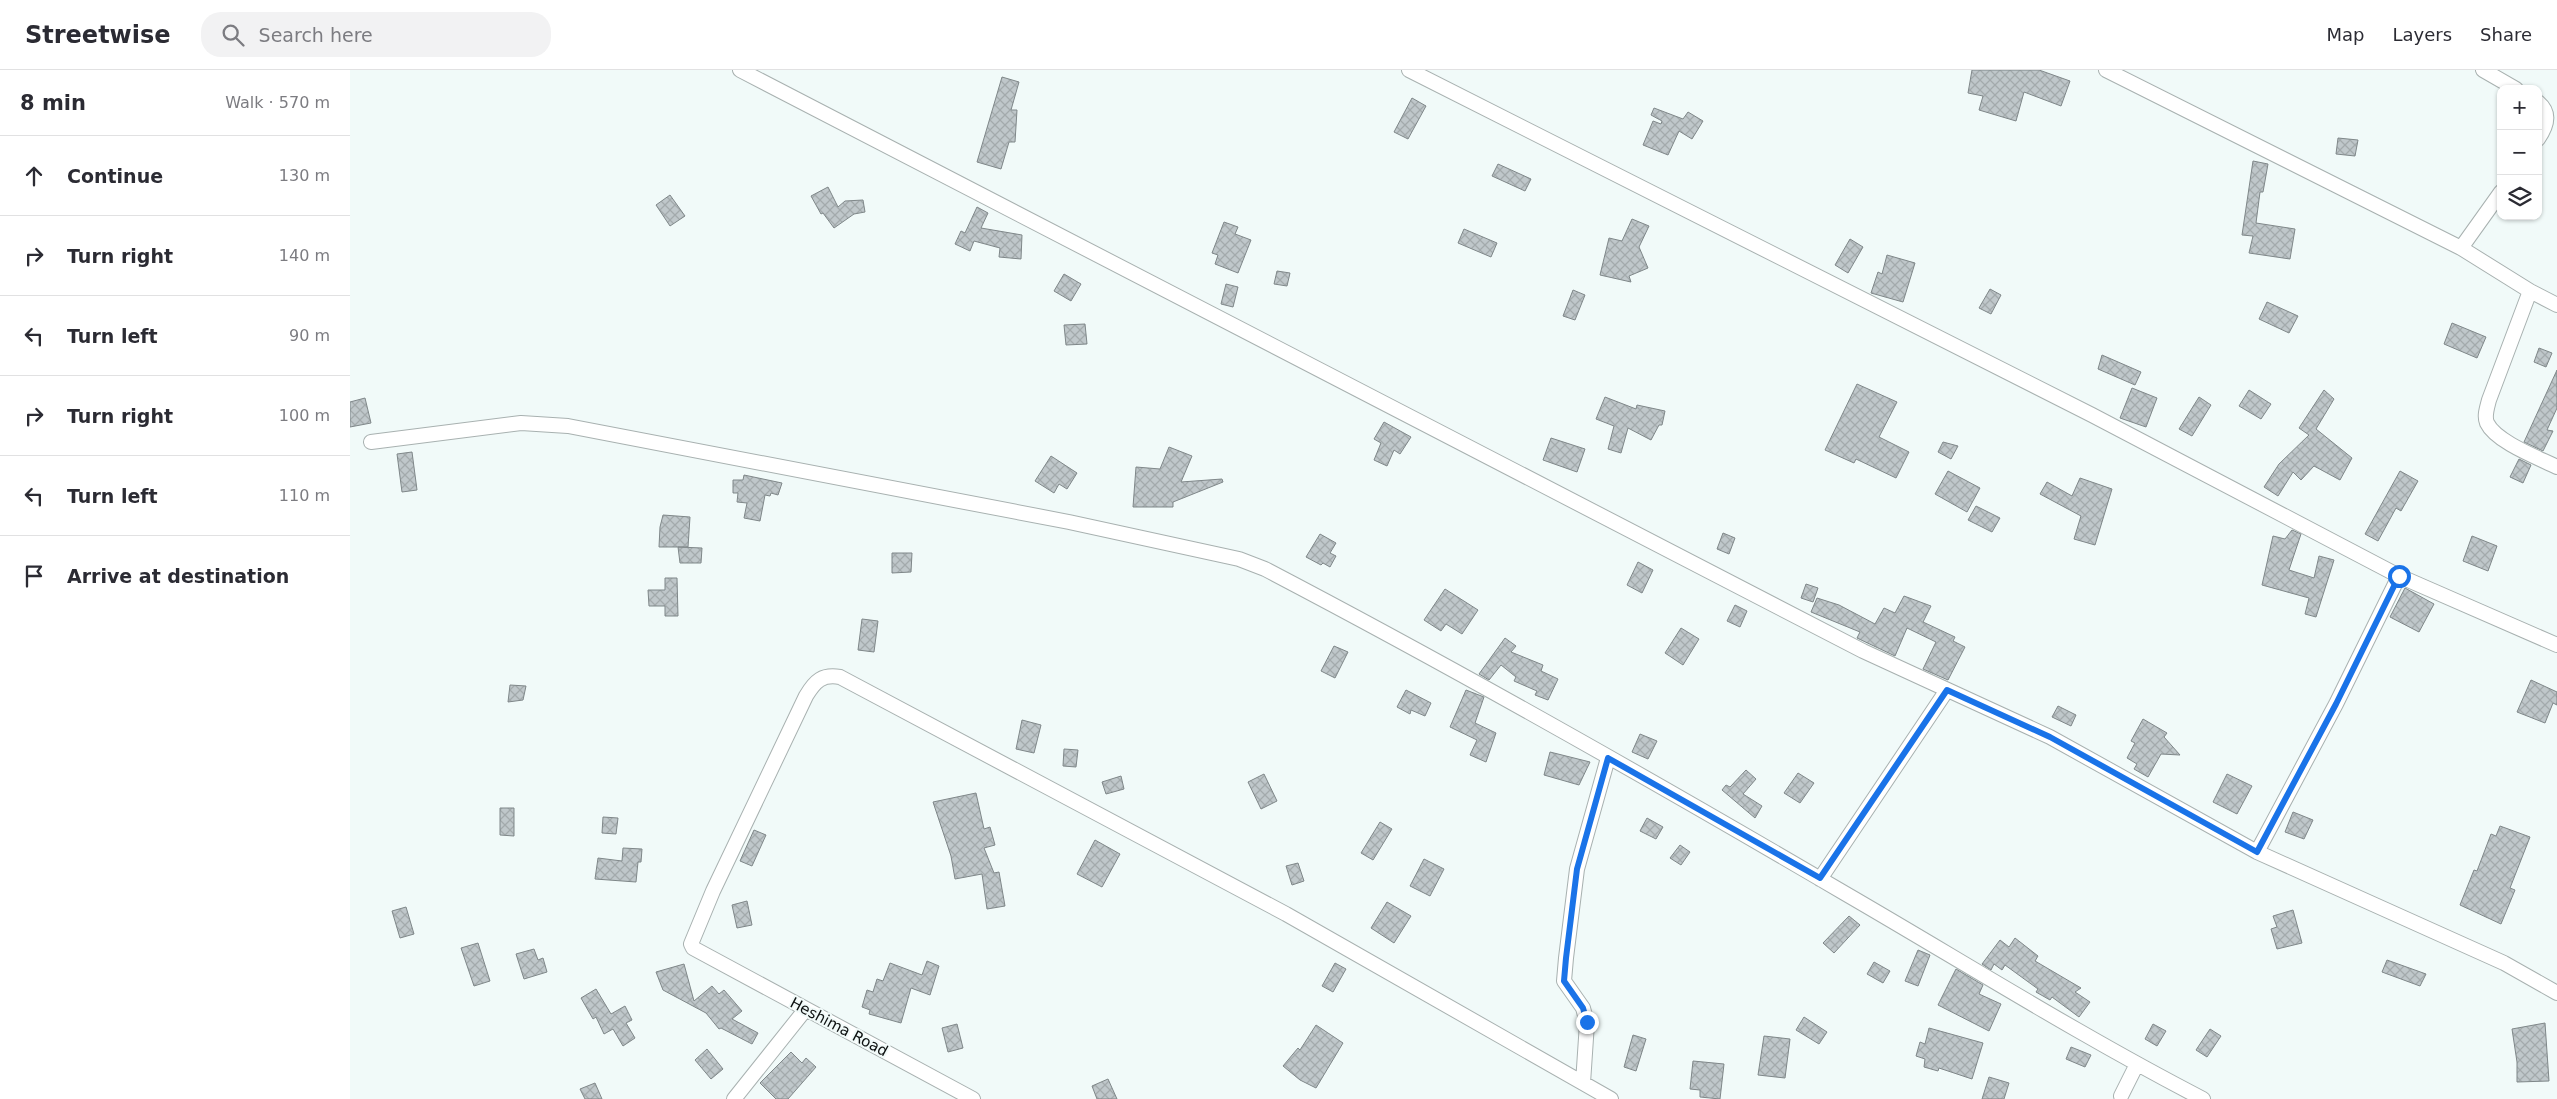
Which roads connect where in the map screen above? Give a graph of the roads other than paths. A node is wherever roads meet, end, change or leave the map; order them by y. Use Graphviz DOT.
graph roads {
  1 [pos="740,70"];
  2 [pos="1409,70"];
  3 [pos="2106,70"];
  4 [pos="2482,70"];
  5 [pos="2509,85"];
  6 [pos="2542,107"];
  7 [pos="2542,133"];
  8 [pos="2497,198"];
  9 [pos="2461,248"];
  10 [pos="2530,292"];
  11 [pos="2557,305"];
  12 [pos="371,442"];
  13 [pos="2557,467"];
  14 [pos="2399,576"];
  15 [pos="2555,641"];
  16 [pos="1947,690"];
  17 [pos="1608,758"];
  18 [pos="2257,852"];
  19 [pos="1820,878"];
  20 [pos="2557,993"];
  21 [pos="805,1010"];
  22 [pos="2137,1064"];
  23 [pos="1583,1083"];
  24 [pos="2121,1096"];
  25 [pos="734,1099"];
  26 [pos="973,1099"];
  27 [pos="1612,1099"];
  28 [pos="2203,1099"];
  1 -- 16 [label="street"];
  2 -- 14 [label="street"];
  3 -- 9 [label="street"];
  4 -- 5 [label="street"];
  6 -- 7 [label="street"];
  8 -- 9 [label="street"];
  9 -- 10 [label="street"];
  10 -- 11 [label="street"];
  10 -- 13 [label="street"];
  12 -- 17 [label="street"];
  14 -- 15 [label="street"];
  14 -- 18 [label="street"];
  16 -- 18 [label="street"];
  16 -- 19 [label="street"];
  17 -- 19 [label="street"];
  17 -- 23 [label="street"];
  18 -- 20 [label="street"];
  19 -- 22 [label="street"];
  21 -- 23 [label="street, Heshima Road"];
  21 -- 25 [label="street"];
  21 -- 26 [label="street, Heshima Road"];
  22 -- 24 [label="street"];
  22 -- 28 [label="street"];
  23 -- 27 [label="street"];
}
